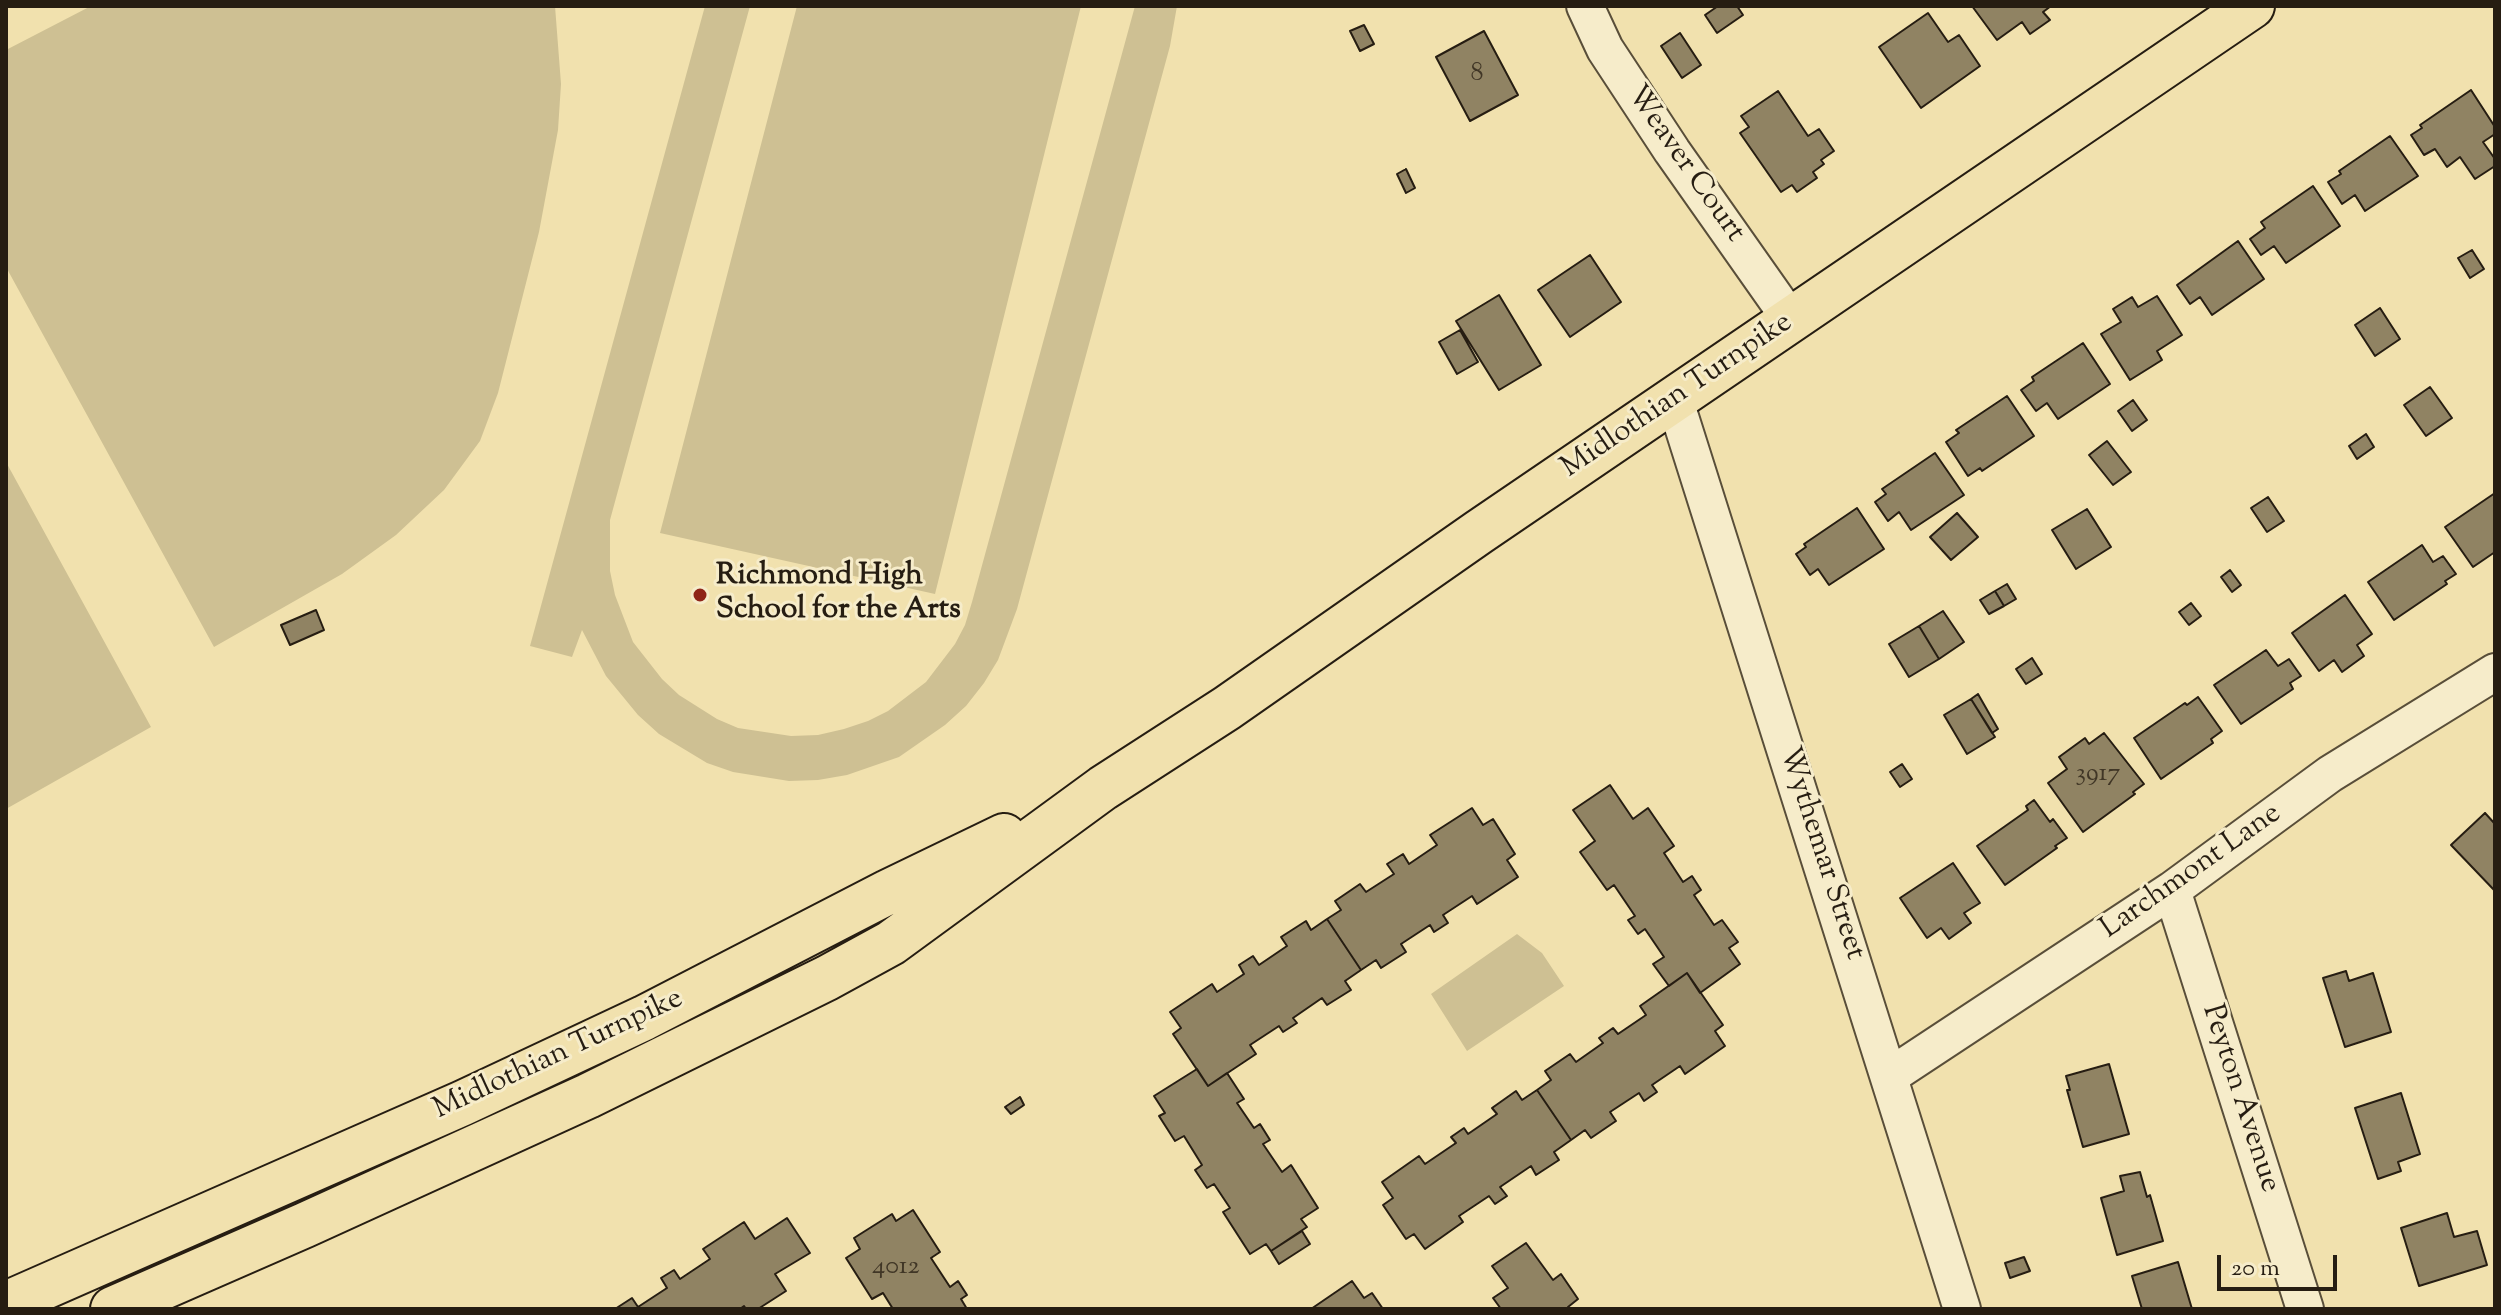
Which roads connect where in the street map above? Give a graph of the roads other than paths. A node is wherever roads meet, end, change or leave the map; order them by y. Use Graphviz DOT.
graph roads {
  1 [pos="1585,6"];
  2 [pos="2252,6"];
  3 [pos="1791,320"];
  4 [pos="1675,401"];
  5 [pos="2495,672"];
  6 [pos="1103,788"];
  7 [pos="2172,890"];
  8 [pos="1890,1076"];
  9 [pos="6,1304"];
  10 [pos="113,1309"];
  11 [pos="1962,1309"];
  12 [pos="2305,1309"];
  1 -- 3 [label="street, Weaver Court"];
  2 -- 3 [label="main road, Midlothian Turnpike"];
  3 -- 4 [label="main road, Midlothian Turnpike"];
  4 -- 6 [label="main road, Midlothian Turnpike"];
  4 -- 8 [label="street, Wythemar Street"];
  5 -- 7 [label="street, Larchmont Lane"];
  6 -- 9 [label="main road, Midlothian Turnpike"];
  6 -- 10 [label="main road, Midlothian Turnpike"];
  7 -- 8 [label="street, Larchmont Lane"];
  7 -- 12 [label="street, Peyton Avenue"];
  8 -- 11 [label="street, Wythemar Street"];
}
